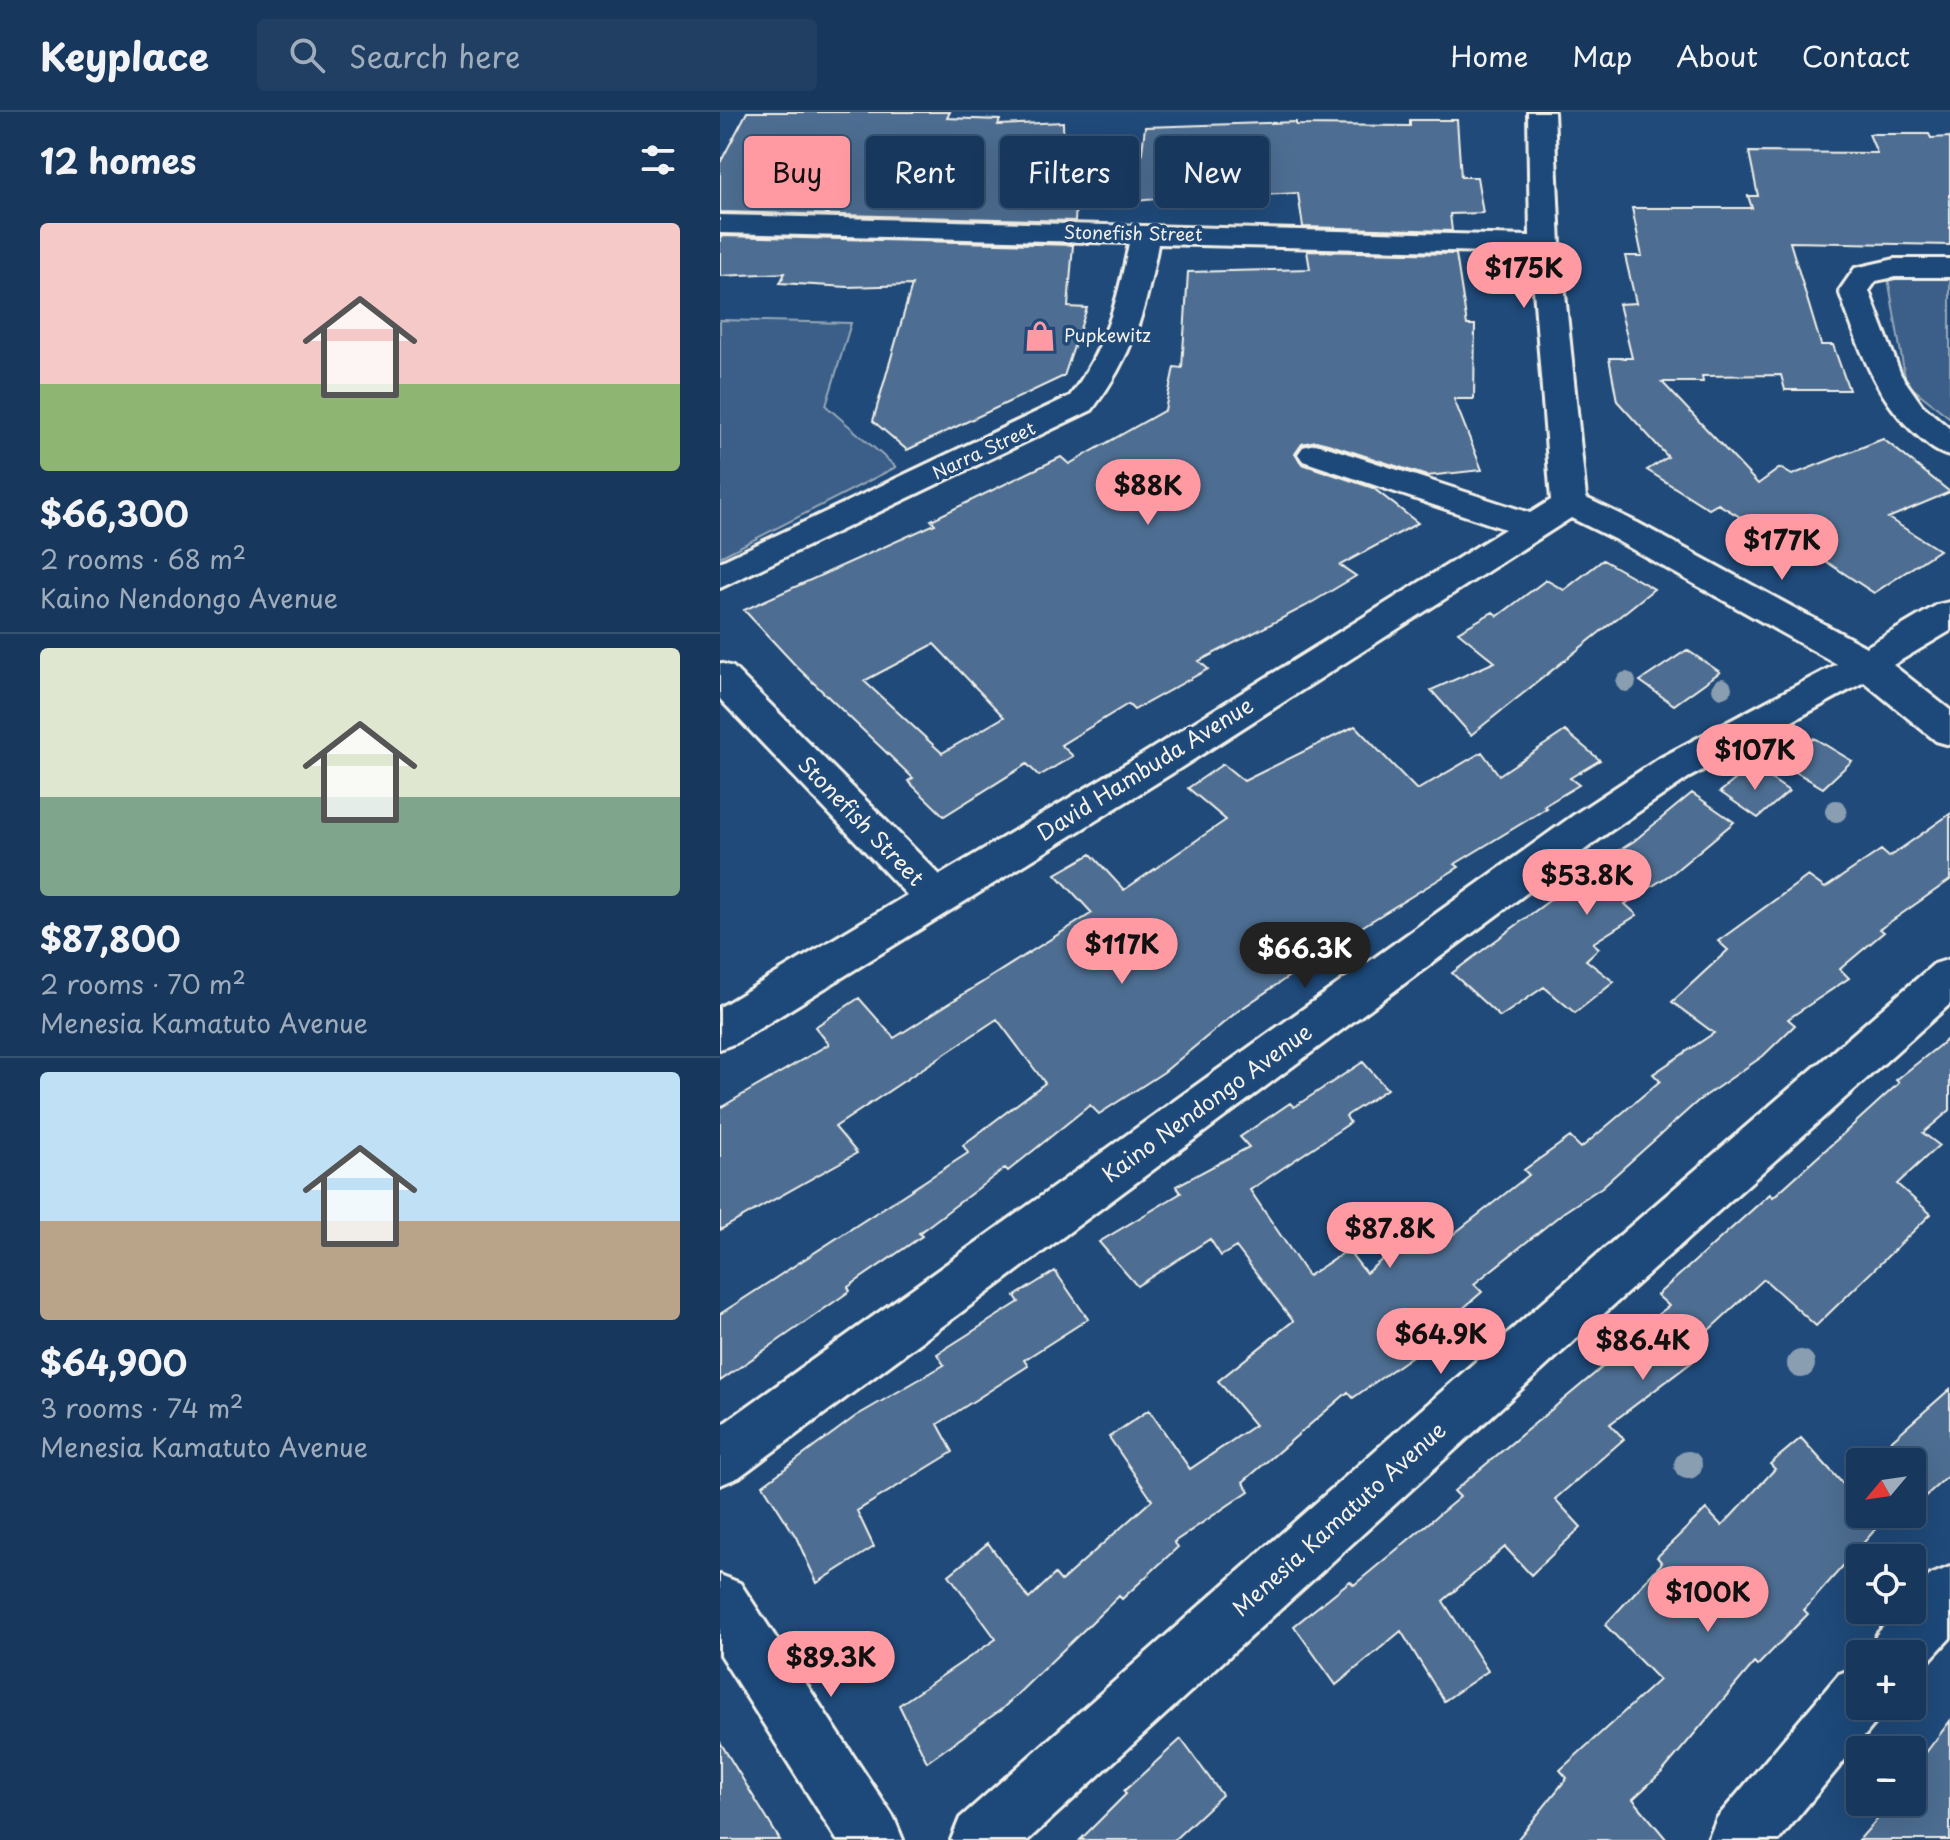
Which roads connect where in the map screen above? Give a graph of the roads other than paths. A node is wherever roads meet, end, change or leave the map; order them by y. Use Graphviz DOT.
graph roads {
  1 [pos="1541,112"];
  2 [pos="720,224"];
  3 [pos="1145,235"];
  4 [pos="1545,245"];
  5 [pos="1950,268"];
  6 [pos="1950,446"];
  7 [pos="1315,454"];
  8 [pos="1569,504"];
  9 [pos="1532,526"];
  10 [pos="720,576"];
  11 [pos="1950,614"];
  12 [pos="1867,664"];
  13 [pos="720,676"];
  14 [pos="1950,731"];
  15 [pos="935,897"];
  16 [pos="1950,977"];
  17 [pos="720,1030"];
  18 [pos="720,1458"];
  19 [pos="1950,1595"];
  20 [pos="720,1603"];
  21 [pos="1910,1640"];
  22 [pos="1846,1712"];
  23 [pos="872,1840"];
  24 [pos="982,1840"];
  25 [pos="1739,1840"];
  1 -- 4 [label="street"];
  2 -- 3 [label="street, Stonefish Street"];
  3 -- 4 [label="street, Stonefish Street"];
  3 -- 10 [label="street, Narra Street"];
  4 -- 8 [label="street"];
  5 -- 6 [label="street"];
  7 -- 9 [label="street"];
  8 -- 9 [label="street, David Hambuda Avenue"];
  8 -- 12 [label="street"];
  9 -- 15 [label="street, David Hambuda Avenue"];
  11 -- 12 [label="street, Kaino Nendongo Avenue"];
  12 -- 14 [label="street"];
  12 -- 18 [label="street, Kaino Nendongo Avenue"];
  13 -- 15 [label="street, Stonefish Street"];
  15 -- 17 [label="street, David Hambuda Avenue"];
  16 -- 24 [label="street, Menesia Kamatuto Avenue"];
  19 -- 21 [label="street"];
  20 -- 23 [label="street"];
  22 -- 25 [label="street"];
}
